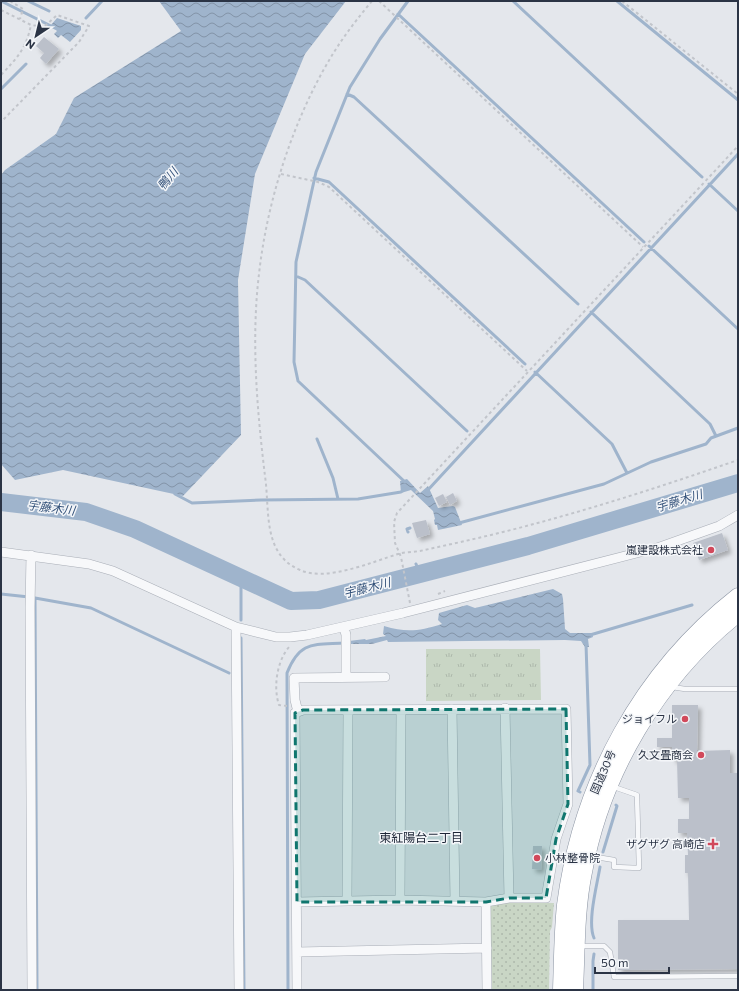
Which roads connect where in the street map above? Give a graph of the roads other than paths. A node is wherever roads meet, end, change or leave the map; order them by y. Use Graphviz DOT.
graph roads {
  1 [pos="736,519"];
  2 [pos="1,552"];
  3 [pos="32,555"];
  4 [pos="738,596"];
  5 [pos="738,614"];
  6 [pos="236,627"];
  7 [pos="344,627"];
  8 [pos="385,676"];
  9 [pos="346,677"];
  10 [pos="667,686"];
  11 [pos="738,689"];
  12 [pos="505,708"];
  13 [pos="452,709"];
  14 [pos="401,710"];
  15 [pos="348,711"];
  16 [pos="298,712"];
  17 [pos="610,785"];
  18 [pos="588,856"];
  19 [pos="509,898"];
  20 [pos="400,900"];
  21 [pos="347,901"];
  22 [pos="455,901"];
  23 [pos="297,902"];
  24 [pos="486,902"];
  25 [pos="577,946"];
  26 [pos="487,948"];
  27 [pos="297,952"];
  28 [pos="738,976"];
  29 [pos="32,990"];
  30 [pos="239,990"];
  31 [pos="297,990"];
  32 [pos="487,990"];
  33 [pos="561,990"];
  34 [pos="575,990"];
  1 -- 7 [label="street"];
  2 -- 3 [label="street"];
  3 -- 6 [label="street"];
  3 -- 29 [label="street"];
  4 -- 33 [label="highway, 国道30号"];
  5 -- 10 [label="highway, 国道30号"];
  6 -- 7 [label="street"];
  6 -- 30 [label="street"];
  7 -- 9 [label="street"];
  8 -- 9 [label="street"];
  9 -- 16 [label="street"];
  10 -- 11 [label="lane"];
  10 -- 17 [label="highway, 国道30号"];
  12 -- 13 [label="street"];
  12 -- 19 [label="street"];
  12 -- 19 [label="street"];
  13 -- 14 [label="street"];
  13 -- 22 [label="street"];
  14 -- 15 [label="street"];
  14 -- 20 [label="street"];
  15 -- 16 [label="street"];
  15 -- 21 [label="street"];
  16 -- 23 [label="street"];
  17 -- 18 [label="highway, 国道30号"];
  17 -- 18 [label="lane"];
  18 -- 25 [label="highway, 国道30号"];
  19 -- 24 [label="street"];
  20 -- 21 [label="street"];
  20 -- 22 [label="street"];
  21 -- 23 [label="street"];
  22 -- 24 [label="street"];
  23 -- 27 [label="street"];
  24 -- 26 [label="street"];
  25 -- 28 [label="lane"];
  25 -- 34 [label="highway, 国道30号"];
  26 -- 27 [label="street"];
  26 -- 32 [label="street"];
  27 -- 31 [label="street"];
}
